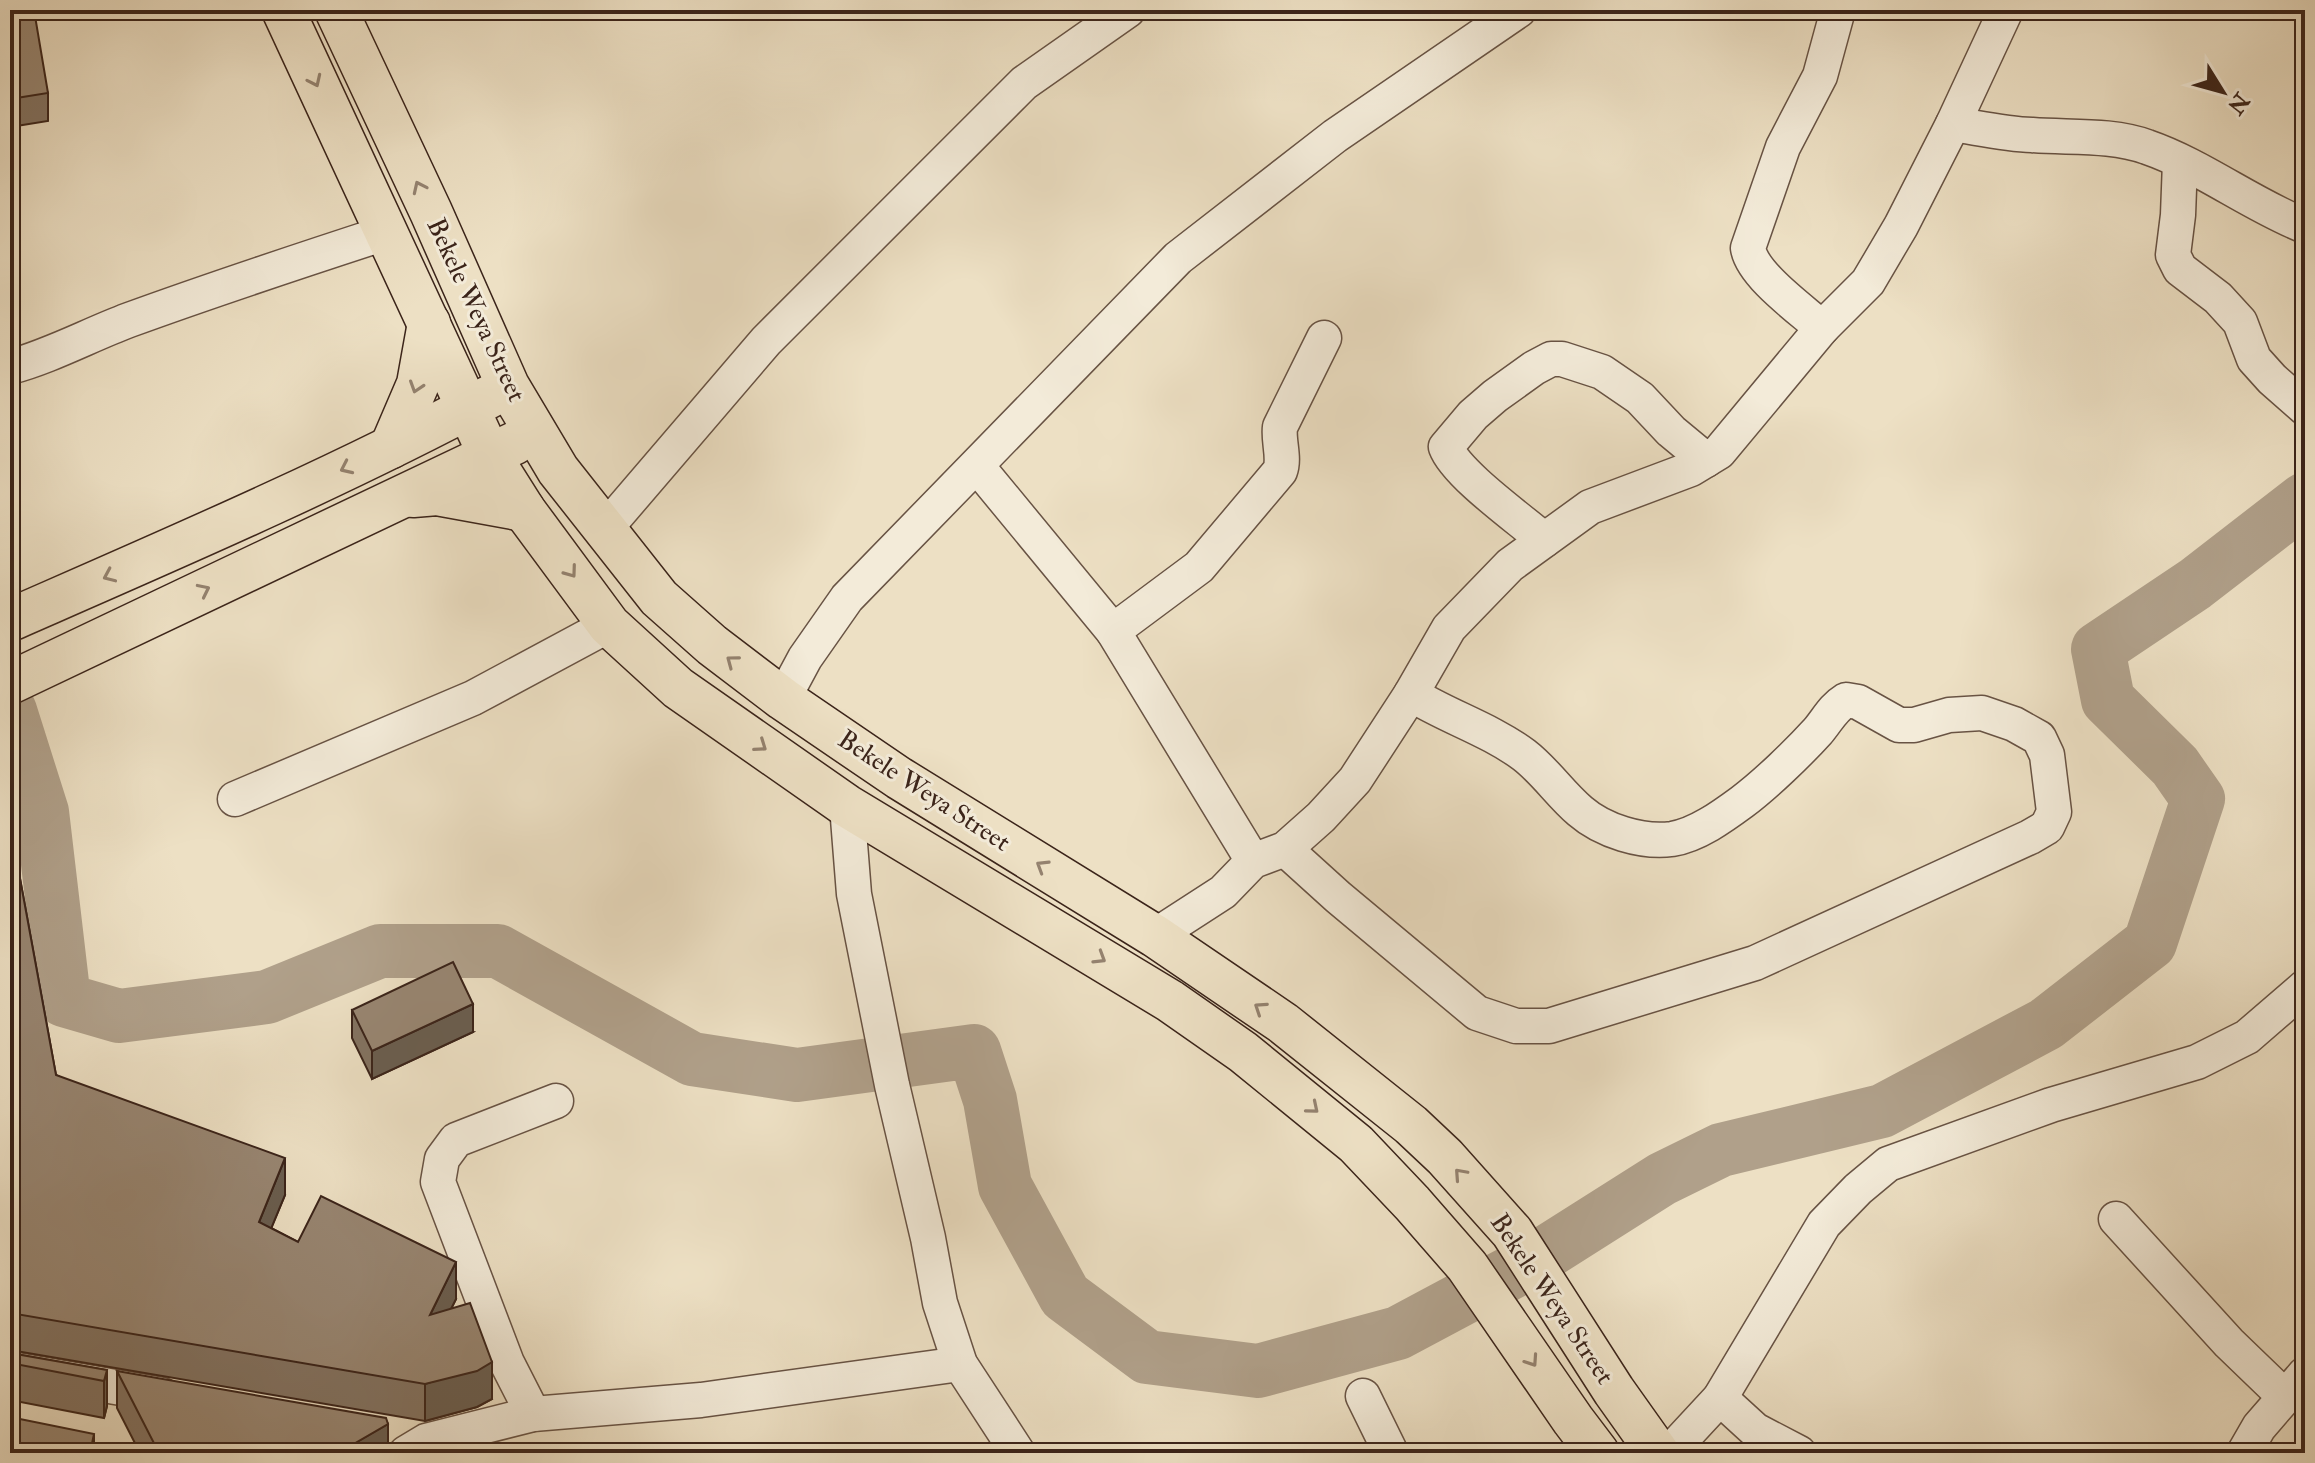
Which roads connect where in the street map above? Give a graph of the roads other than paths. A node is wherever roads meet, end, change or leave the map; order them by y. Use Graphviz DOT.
graph roads {
  1 [pos="283,10"];
  2 [pos="1128,10"];
  3 [pos="1519,10"];
  4 [pos="1838,10"];
  5 [pos="2006,10"];
  6 [pos="341,11"];
  7 [pos="1953,124"];
  8 [pos="2180,162"];
  9 [pos="2305,226"];
  10 [pos="385,233"];
  11 [pos="429,323"];
  12 [pos="1822,328"];
  13 [pos="1324,338"];
  14 [pos="10,367"];
  15 [pos="508,386"];
  16 [pos="2305,408"];
  17 [pos="466,409"];
  18 [pos="535,433"];
  19 [pos="391,447"];
  20 [pos="490,456"];
  21 [pos="1706,460"];
  22 [pos="977,466"];
  23 [pos="404,497"];
  24 [pos="524,510"];
  25 [pos="605,529"];
  26 [pos="1544,540"];
  27 [pos="10,620"];
  28 [pos="609,625"];
  29 [pos="1113,631"];
  30 [pos="21,678"];
  31 [pos="1411,694"];
  32 [pos="783,699"];
  33 [pos="235,799"];
  34 [pos="847,806"];
  35 [pos="1285,849"];
  36 [pos="1253,861"];
  37 [pos="1155,936"];
  38 [pos="2305,987"];
  39 [pos="556,1101"];
  40 [pos="2116,1219"];
  41 [pos="960,1364"];
  42 [pos="10,1369"];
  43 [pos="2295,1386"];
  44 [pos="1363,1396"];
  45 [pos="1720,1398"];
  46 [pos="195,1401"];
  47 [pos="533,1414"];
  48 [pos="404,1443"];
  49 [pos="1018,1453"];
  50 [pos="1391,1453"];
  51 [pos="1598,1453"];
  52 [pos="1658,1453"];
  53 [pos="1669,1453"];
  54 [pos="1799,1453"];
  55 [pos="2244,1453"];
  1 -- 10 [label="main road, one-way"];
  2 -- 25 [label="street"];
  3 -- 22 [label="street"];
  4 -- 12 [label="street"];
  5 -- 7 [label="street"];
  15 -- 6 [label="main road, Bekele Weya Street, one-way"];
  7 -- 8 [label="street"];
  7 -- 12 [label="street"];
  8 -- 9 [label="street"];
  8 -- 16 [label="street"];
  10 -- 11 [label="main road"];
  10 -- 14 [label="street"];
  11 -- 17 [label="main road"];
  11 -- 19 [label="main road, one-way"];
  12 -- 21 [label="street"];
  13 -- 29 [label="street"];
  15 -- 17 [label="main road"];
  15 -- 18 [label="main road, Bekele Weya Street"];
  17 -- 19 [label="main road"];
  17 -- 20 [label="main road"];
  18 -- 20 [label="main road"];
  18 -- 25 [label="main road, Bekele Weya Street"];
  19 -- 27 [label="main road, one-way"];
  20 -- 23 [label="main road"];
  20 -- 24 [label="main road"];
  21 -- 26 [label="street"];
  21 -- 26 [label="street"];
  22 -- 29 [label="street"];
  22 -- 32 [label="street"];
  23 -- 24 [label="main road"];
  30 -- 23 [label="main road, one-way"];
  24 -- 28 [label="main road, one-way"];
  32 -- 25 [label="main road, Bekele Weya Street, one-way"];
  26 -- 31 [label="street"];
  28 -- 33 [label="street"];
  28 -- 34 [label="main road, one-way"];
  29 -- 36 [label="street"];
  31 -- 35 [label="street"];
  31 -- 35 [label="street"];
  37 -- 32 [label="main road, Bekele Weya Street, one-way"];
  34 -- 41 [label="street"];
  34 -- 51 [label="main road, one-way"];
  35 -- 36 [label="street"];
  36 -- 37 [label="street"];
  52 -- 37 [label="main road, Bekele Weya Street, one-way"];
  38 -- 45 [label="street"];
  39 -- 47 [label="street"];
  40 -- 43 [label="street"];
  41 -- 47 [label="street"];
  41 -- 49 [label="street"];
  42 -- 46 [label="street"];
  43 -- 55 [label="street"];
  44 -- 50 [label="street"];
  45 -- 53 [label="street"];
  45 -- 54 [label="street"];
  47 -- 48 [label="street"];
}
